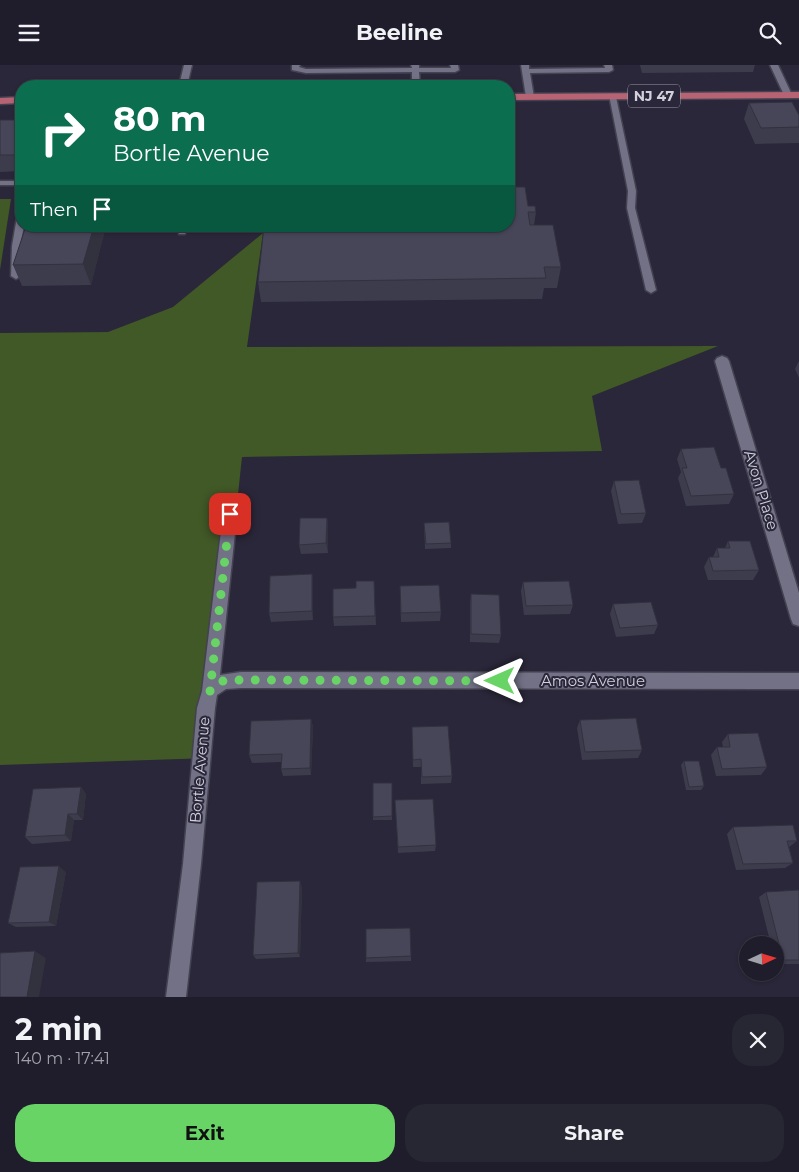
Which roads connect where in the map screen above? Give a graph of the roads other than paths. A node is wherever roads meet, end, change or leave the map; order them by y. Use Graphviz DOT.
graph roads {
  1 [pos="188,65"];
  2 [pos="296,65"];
  3 [pos="454,65"];
  4 [pos="608,65"];
  5 [pos="774,65"];
  6 [pos="415,68"];
  7 [pos="525,68"];
  8 [pos="184,80"];
  9 [pos="788,95"];
  10 [pos="799,95"];
  11 [pos="515,97"];
  12 [pos="530,97"];
  13 [pos="612,97"];
  14 [pos="15,100"];
  15 [pos="0,101"];
  16 [pos="0,183"];
  17 [pos="15,183"];
  18 [pos="18,232"];
  19 [pos="16,276"];
  20 [pos="651,290"];
  21 [pos="722,361"];
  22 [pos="230,514"];
  23 [pos="799,619"];
  24 [pos="799,681"];
  25 [pos="210,691"];
  26 [pos="176,997"];
  1 -- 8 [label="lane"];
  2 -- 6 [label="lane"];
  3 -- 6 [label="lane"];
  4 -- 7 [label="lane"];
  5 -- 9 [label="lane"];
  7 -- 12 [label="lane"];
  9 -- 10 [label="main road, NJ 47"];
  9 -- 13 [label="main road, NJ 47"];
  11 -- 12 [label="main road, NJ 47"];
  12 -- 13 [label="main road, NJ 47"];
  13 -- 20 [label="lane"];
  14 -- 15 [label="main road"];
  16 -- 17 [label="lane"];
  18 -- 19 [label="lane"];
  21 -- 23 [label="street, Avon Place"];
  22 -- 25 [label="street, Bortle Avenue"];
  24 -- 25 [label="street, Amos Avenue"];
  25 -- 26 [label="street, Bortle Avenue"];
}
